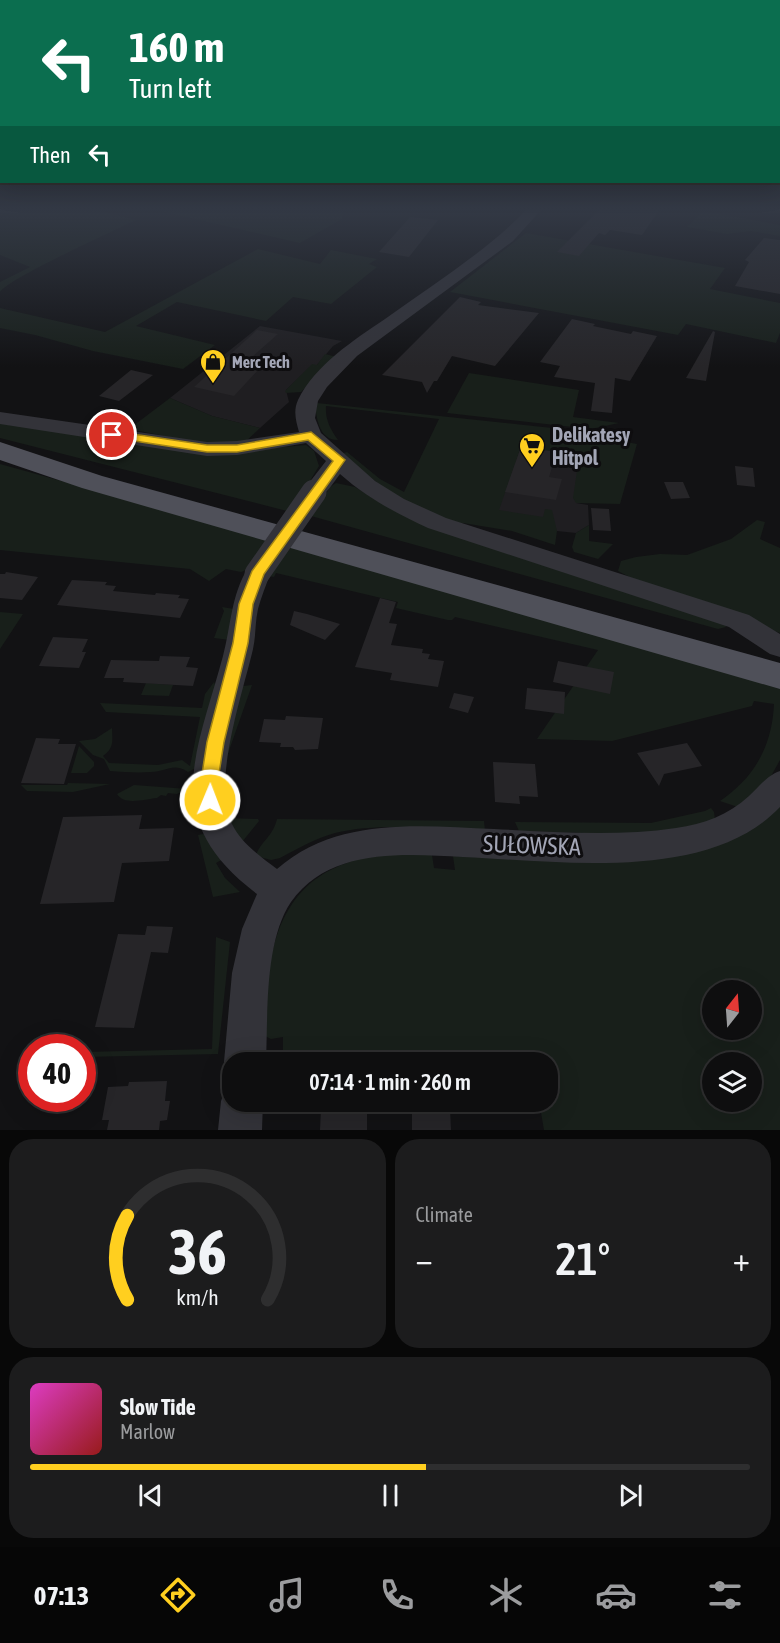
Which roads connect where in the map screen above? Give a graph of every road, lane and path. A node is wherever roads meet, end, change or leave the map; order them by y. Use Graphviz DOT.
graph roads {
  1 [pos="475,262"];
  2 [pos="0,418"];
  3 [pos="311,436"];
  4 [pos="5,452"];
  5 [pos="339,460"];
  6 [pos="780,647"];
  7 [pos="780,654"];
  8 [pos="780,676"];
  9 [pos="780,784"];
  10 [pos="279,890"];
  11 [pos="246,1052"];
  12 [pos="241,1112"];
  13 [pos="240,1130"];
  1 -- 3 [label="street"];
  2 -- 3 [label="street"];
  3 -- 5 [label="street"];
  4 -- 7 [label="main road"];
  4 -- 8 [label="main road"];
  5 -- 6 [label="street"];
  5 -- 10 [label="street, bridge"];
  9 -- 10 [label="street, SUŁOWSKA"];
  10 -- 11 [label="street, SUŁOWSKA"];
  12 -- 13 [label="street"];
}
